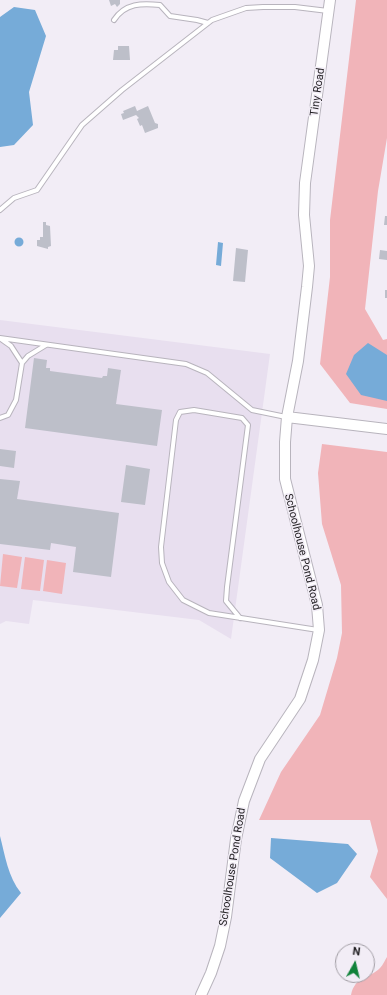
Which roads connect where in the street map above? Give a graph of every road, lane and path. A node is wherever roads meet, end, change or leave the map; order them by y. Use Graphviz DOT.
graph roads {
  1 [pos="330,0"];
  2 [pos="329,12"];
  3 [pos="114,20"];
  4 [pos="208,23"];
  5 [pos="305,183"];
  6 [pos="0,210"];
  7 [pos="1,338"];
  8 [pos="47,345"];
  9 [pos="22,363"];
  10 [pos="287,417"];
  11 [pos="0,418"];
  12 [pos="387,429"];
  13 [pos="240,618"];
  14 [pos="319,630"];
  15 [pos="201,995"];
  1 -- 2 [label="street, Tiny Road"];
  2 -- 4 [label="lane"];
  2 -- 5 [label="street, Tiny Road"];
  3 -- 4 [label="lane"];
  4 -- 6 [label="lane"];
  5 -- 10 [label="street, Schoolhouse Pond Road"];
  7 -- 8 [label="lane"];
  7 -- 9 [label="lane"];
  8 -- 9 [label="lane"];
  8 -- 10 [label="lane"];
  9 -- 11 [label="lane"];
  10 -- 12 [label="street"];
  10 -- 14 [label="street, Schoolhouse Pond Road"];
  13 -- 13 [label="lane"];
  13 -- 14 [label="lane"];
  14 -- 15 [label="street, Schoolhouse Pond Road"];
}
